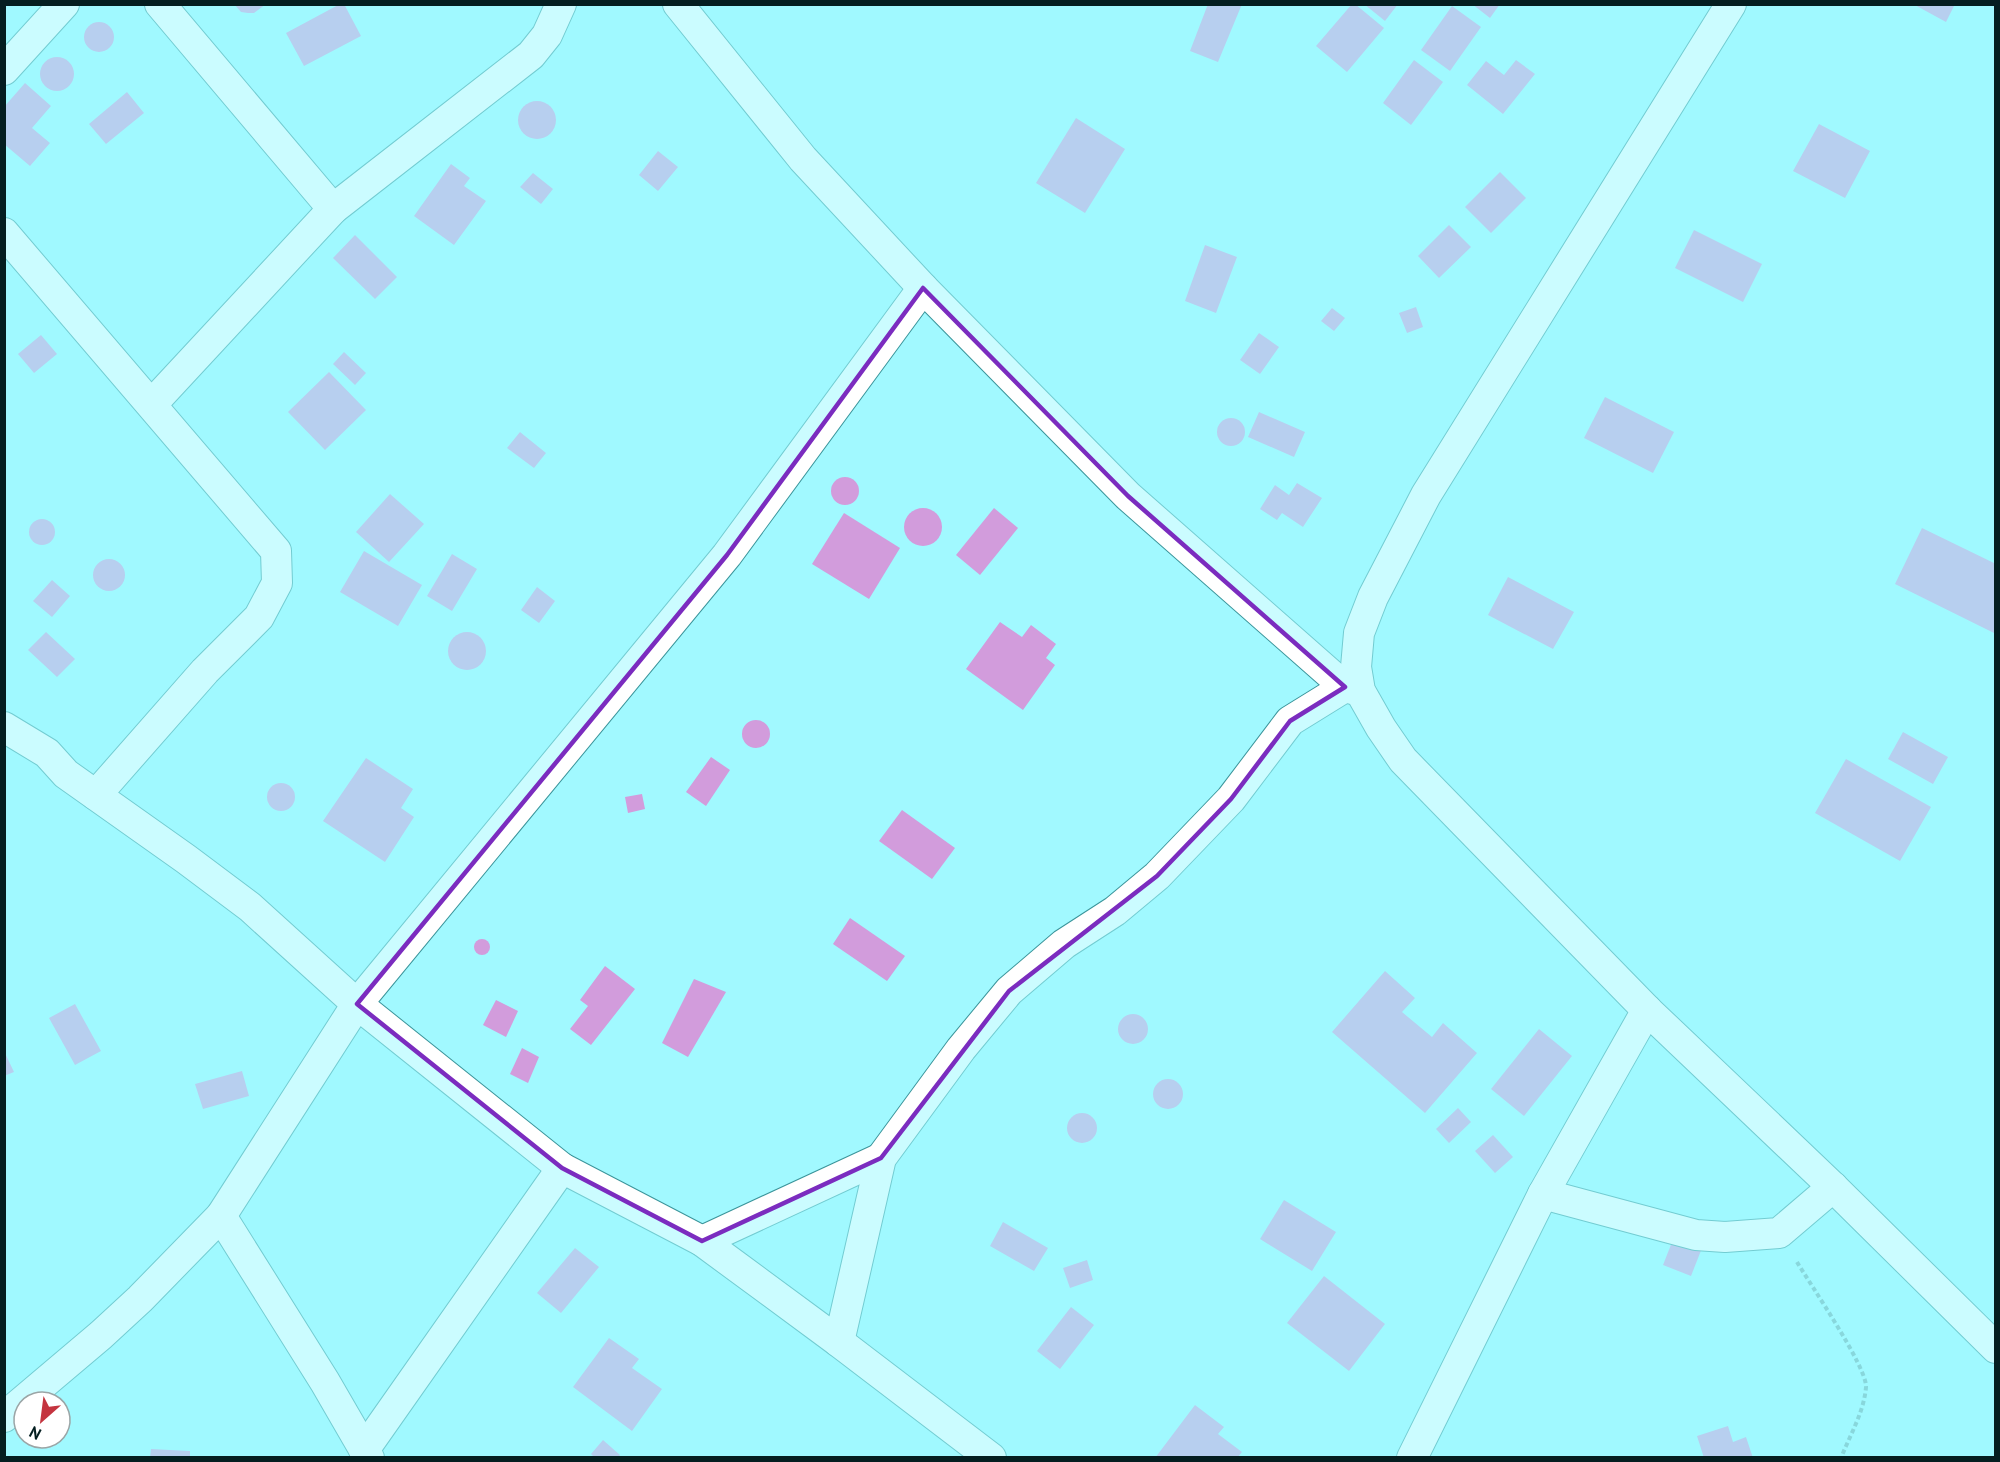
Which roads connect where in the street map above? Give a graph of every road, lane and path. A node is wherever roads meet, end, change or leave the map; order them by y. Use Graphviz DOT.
graph roads {
  1 [pos="64,4"];
  2 [pos="160,4"];
  3 [pos="561,4"];
  4 [pos="678,4"];
  5 [pos="1731,4"];
  6 [pos="4,70"];
  7 [pos="333,209"];
  8 [pos="4,233"];
  9 [pos="923,288"];
  10 [pos="152,404"];
  11 [pos="1353,689"];
  12 [pos="4,727"];
  13 [pos="96,795"];
  14 [pos="357,1004"];
  15 [pos="1647,1010"];
  16 [pos="881,1158"];
  17 [pos="562,1168"];
  18 [pos="1833,1187"];
  19 [pos="1543,1194"];
  20 [pos="221,1216"];
  21 [pos="1779,1233"];
  22 [pos="702,1241"];
  23 [pos="839,1342"];
  24 [pos="1995,1348"];
  25 [pos="4,1417"];
  26 [pos="366,1454"];
  27 [pos="990,1458"];
  28 [pos="1412,1458"];
  29 [pos="1841,1458"];
  1 -- 6 [label="street"];
  2 -- 7 [label="street"];
  3 -- 7 [label="street"];
  4 -- 9 [label="street"];
  5 -- 11 [label="street"];
  7 -- 10 [label="street"];
  8 -- 10 [label="street"];
  9 -- 11 [label="street"];
  9 -- 14 [label="street"];
  10 -- 13 [label="street"];
  11 -- 15 [label="street"];
  11 -- 16 [label="street"];
  12 -- 13 [label="street"];
  13 -- 14 [label="street"];
  14 -- 17 [label="street"];
  14 -- 20 [label="street"];
  15 -- 18 [label="street"];
  15 -- 19 [label="street"];
  16 -- 22 [label="street"];
  16 -- 23 [label="street"];
  17 -- 22 [label="street"];
  17 -- 26 [label="street"];
  18 -- 21 [label="street"];
  18 -- 24 [label="street"];
  19 -- 21 [label="street"];
  19 -- 28 [label="street"];
  20 -- 25 [label="street"];
  20 -- 26 [label="street"];
  21 -- 29 [label="path"];
  22 -- 23 [label="street"];
  23 -- 27 [label="street"];
}
